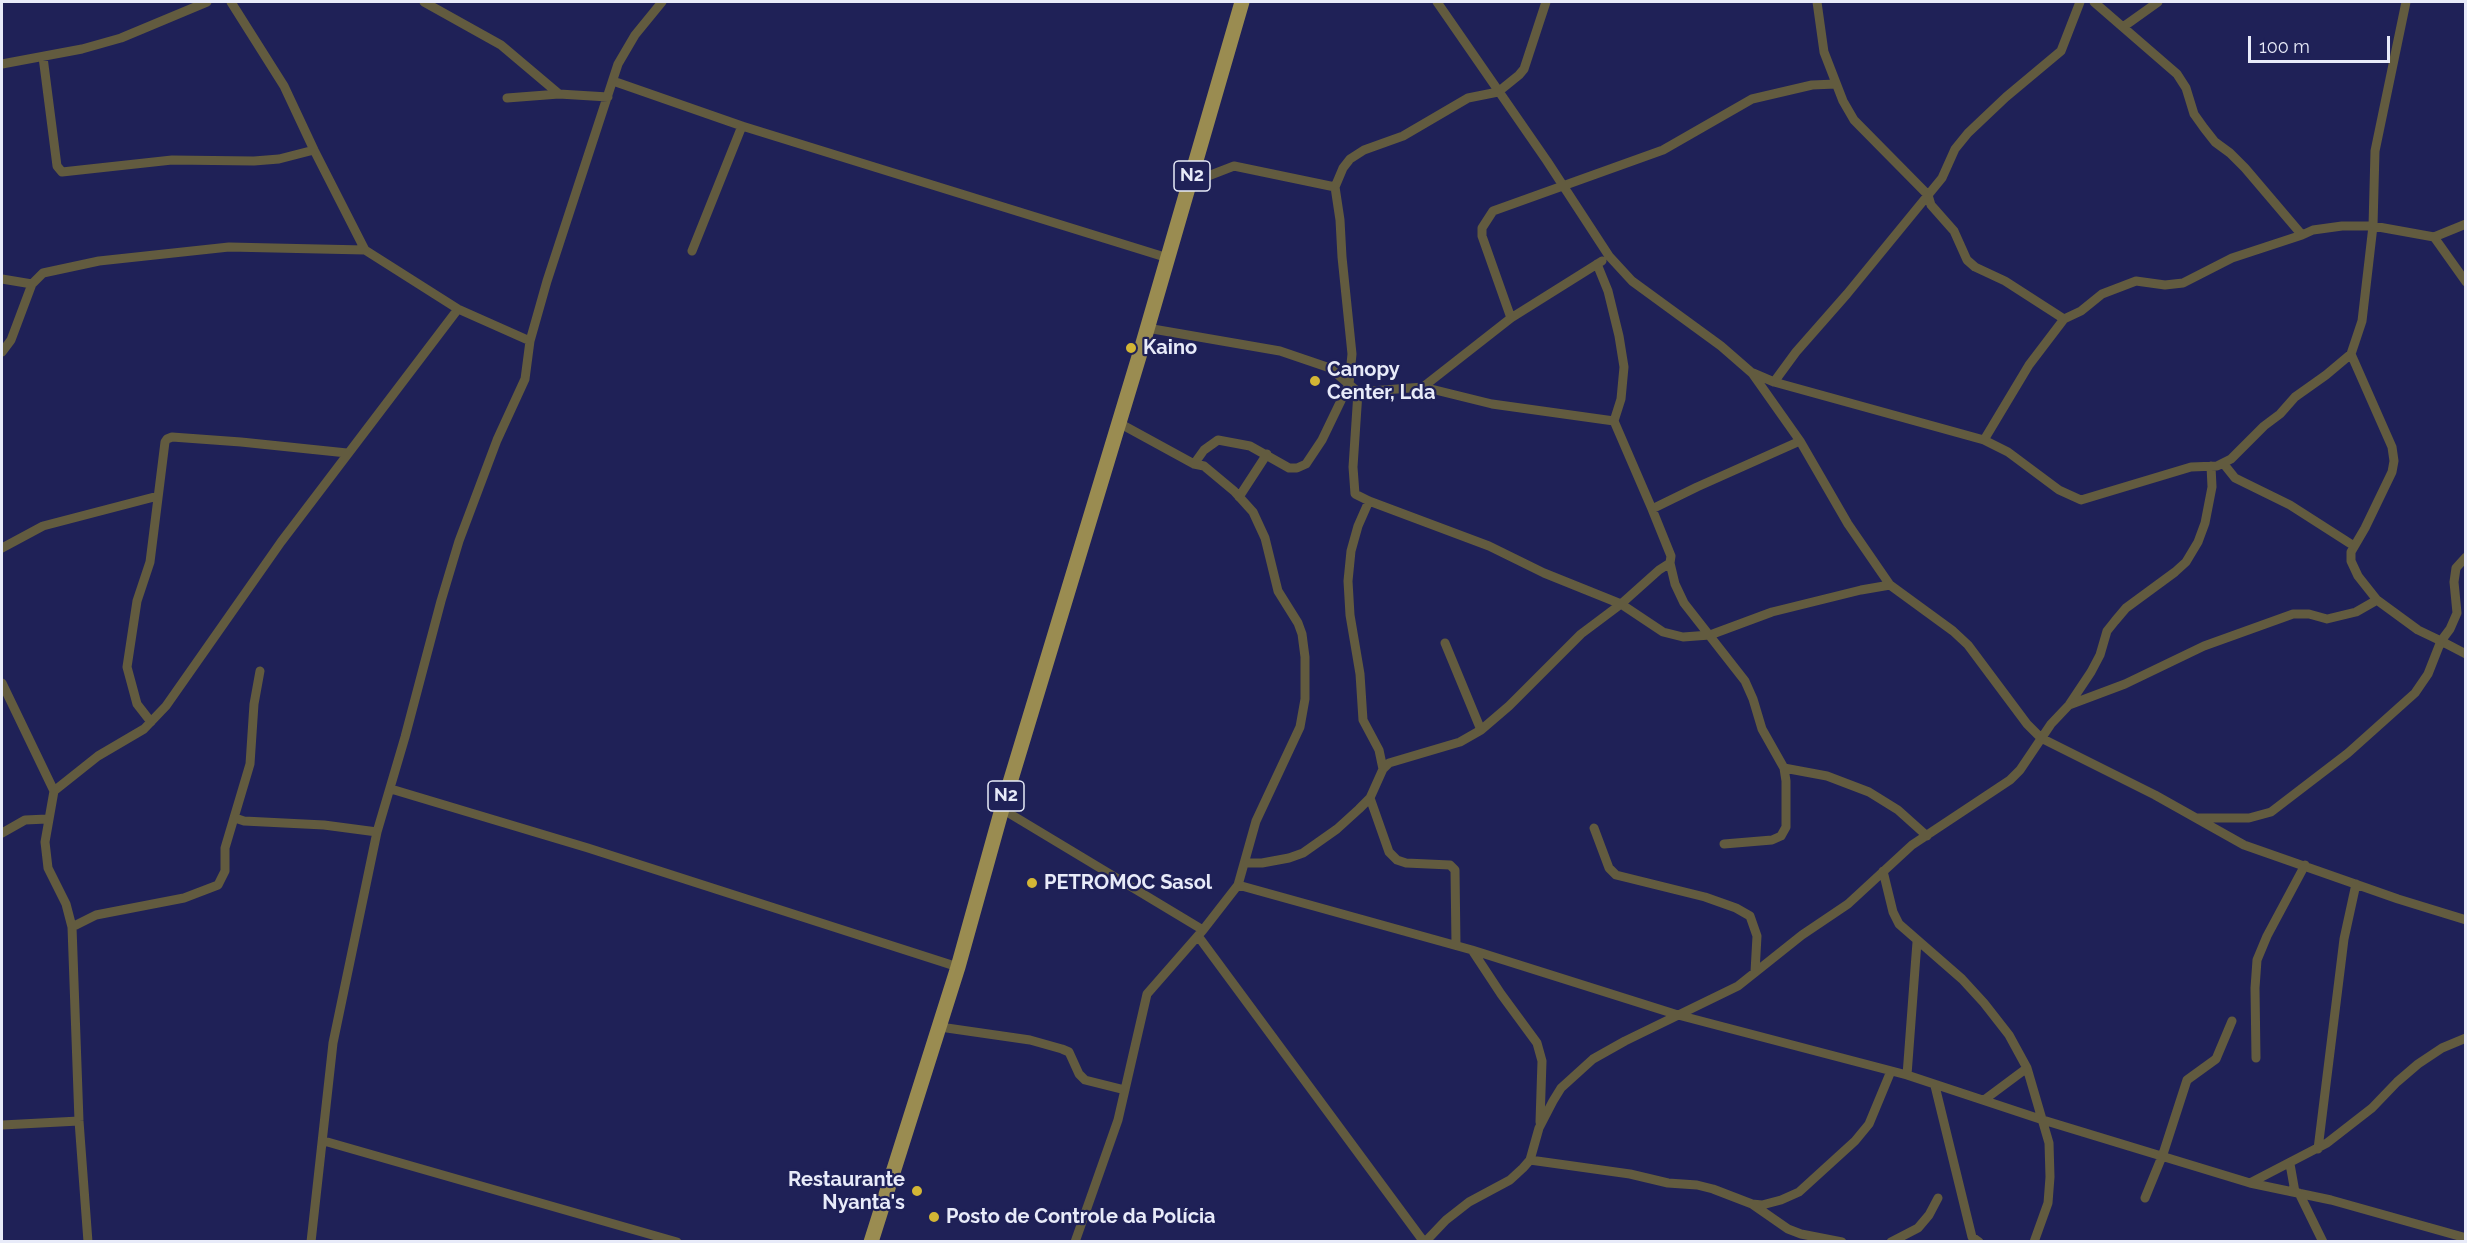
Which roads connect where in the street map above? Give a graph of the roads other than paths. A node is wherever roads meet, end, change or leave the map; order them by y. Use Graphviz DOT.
graph roads {
  1 [pos="207,2"];
  2 [pos="231,2"];
  3 [pos="424,2"];
  4 [pos="662,2"];
  5 [pos="1242,2"];
  6 [pos="1437,2"];
  7 [pos="1545,2"];
  8 [pos="1817,2"];
  9 [pos="2080,2"];
  10 [pos="2094,2"];
  11 [pos="2158,2"];
  12 [pos="2406,2"];
  13 [pos="2123,27"];
  14 [pos="43,57"];
  15 [pos="2,64"];
  16 [pos="613,81"];
  17 [pos="1836,84"];
  18 [pos="1498,92"];
  19 [pos="559,94"];
  20 [pos="608,97"];
  21 [pos="507,98"];
  22 [pos="742,126"];
  23 [pos="314,150"];
  24 [pos="1190,183"];
  25 [pos="1563,186"];
  26 [pos="1335,187"];
  27 [pos="1928,195"];
  28 [pos="2466,224"];
  29 [pos="2373,226"];
  30 [pos="2302,235"];
  31 [pos="2434,237"];
  32 [pos="365,250"];
  33 [pos="692,251"];
  34 [pos="1609,256"];
  35 [pos="1168,258"];
  36 [pos="1597,264"];
  37 [pos="2,279"];
  38 [pos="2466,282"];
  39 [pos="32,284"];
  40 [pos="458,309"];
  41 [pos="1511,318"];
  42 [pos="2064,319"];
  43 [pos="1147,328"];
  44 [pos="531,341"];
  45 [pos="2,352"];
  46 [pos="2351,354"];
  47 [pos="1752,373"];
  48 [pos="1774,382"];
  49 [pos="1349,384"];
  50 [pos="1423,387"];
  51 [pos="1358,392"];
  52 [pos="1614,421"];
  53 [pos="1119,423"];
  54 [pos="1984,440"];
  55 [pos="1800,441"];
  56 [pos="347,453"];
  57 [pos="1267,454"];
  58 [pos="2223,463"];
  59 [pos="1194,464"];
  60 [pos="2211,466"];
  61 [pos="158,496"];
  62 [pos="1239,497"];
  63 [pos="1369,501"];
  64 [pos="1652,509"];
  65 [pos="2354,546"];
  66 [pos="2,548"];
  67 [pos="2466,557"];
  68 [pos="1670,564"];
  69 [pos="1890,585"];
  70 [pos="2377,600"];
  71 [pos="1621,604"];
  72 [pos="1710,635"];
  73 [pos="2441,641"];
  74 [pos="1445,643"];
  75 [pos="2466,654"];
  76 [pos="260,671"];
  77 [pos="2,683"];
  78 [pos="2068,705"];
  79 [pos="152,722"];
  80 [pos="1481,730"];
  81 [pos="2041,738"];
  82 [pos="1784,768"];
  83 [pos="1383,769"];
  84 [pos="391,789"];
  85 [pos="54,791"];
  86 [pos="1370,798"];
  87 [pos="1002,809"];
  88 [pos="235,818"];
  89 [pos="2195,818"];
  90 [pos="47,819"];
  91 [pos="1593,828"];
  92 [pos="377,832"];
  93 [pos="2,833"];
  94 [pos="1927,836"];
  95 [pos="1725,844"];
  96 [pos="1245,863"];
  97 [pos="2305,865"];
  98 [pos="1883,871"];
  99 [pos="2356,884"];
  100 [pos="1238,885"];
  101 [pos="2466,920"];
  102 [pos="72,927"];
  103 [pos="1200,933"];
  104 [pos="1917,942"];
  105 [pos="1456,945"];
  106 [pos="1472,950"];
  107 [pos="958,967"];
  108 [pos="1755,972"];
  109 [pos="1678,1015"];
  110 [pos="2232,1021"];
  111 [pos="940,1028"];
  112 [pos="2466,1038"];
  113 [pos="2256,1058"];
  114 [pos="2027,1068"];
  115 [pos="1891,1071"];
  116 [pos="1907,1075"];
  117 [pos="1935,1086"];
  118 [pos="1125,1090"];
  119 [pos="1984,1100"];
  120 [pos="2043,1120"];
  121 [pos="79,1121"];
  122 [pos="2,1125"];
  123 [pos="1539,1128"];
  124 [pos="324,1141"];
  125 [pos="2318,1149"];
  126 [pos="2163,1154"];
  127 [pos="1530,1160"];
  128 [pos="2290,1164"];
  129 [pos="2250,1183"];
  130 [pos="2297,1192"];
  131 [pos="2145,1197"];
  132 [pos="1938,1198"];
  133 [pos="1752,1204"];
  134 [pos="2466,1239"];
  135 [pos="88,1242"];
  136 [pos="311,1242"];
  137 [pos="677,1242"];
  138 [pos="871,1242"];
  139 [pos="1075,1242"];
  140 [pos="1425,1242"];
  141 [pos="1842,1242"];
  142 [pos="1891,1242"];
  143 [pos="1979,1242"];
  144 [pos="2034,1242"];
  145 [pos="2324,1242"];
  1 -- 14 [label="street"];
  2 -- 23 [label="street"];
  3 -- 19 [label="street"];
  4 -- 16 [label="street"];
  5 -- 24 [label="main road, N2"];
  6 -- 18 [label="street"];
  7 -- 18 [label="street"];
  8 -- 17 [label="street"];
  9 -- 27 [label="street"];
  10 -- 13 [label="street"];
  11 -- 13 [label="street"];
  12 -- 29 [label="street"];
  13 -- 30 [label="street"];
  14 -- 15 [label="street"];
  14 -- 23 [label="street"];
  16 -- 20 [label="street"];
  16 -- 22 [label="street"];
  17 -- 25 [label="street"];
  17 -- 27 [label="street"];
  18 -- 25 [label="street"];
  18 -- 26 [label="street"];
  19 -- 20 [label="street"];
  19 -- 21 [label="street"];
  20 -- 44 [label="street"];
  22 -- 33 [label="street"];
  22 -- 35 [label="street"];
  23 -- 32 [label="street"];
  24 -- 26 [label="street"];
  24 -- 35 [label="main road, N2"];
  25 -- 34 [label="street"];
  25 -- 41 [label="street"];
  26 -- 49 [label="street"];
  27 -- 42 [label="street"];
  27 -- 48 [label="street"];
  28 -- 31 [label="street"];
  29 -- 30 [label="street"];
  29 -- 31 [label="street"];
  29 -- 46 [label="street"];
  30 -- 42 [label="street"];
  31 -- 38 [label="street"];
  32 -- 39 [label="street"];
  32 -- 40 [label="street"];
  34 -- 36 [label="street"];
  34 -- 47 [label="street"];
  35 -- 43 [label="main road, N2"];
  36 -- 41 [label="street"];
  36 -- 52 [label="street"];
  37 -- 39 [label="street"];
  39 -- 45 [label="street"];
  40 -- 44 [label="street"];
  40 -- 56 [label="street"];
  41 -- 50 [label="street"];
  42 -- 54 [label="street"];
  43 -- 49 [label="street"];
  43 -- 53 [label="main road, N2"];
  44 -- 84 [label="street"];
  46 -- 58 [label="street"];
  46 -- 65 [label="street"];
  47 -- 48 [label="street"];
  47 -- 55 [label="street"];
  48 -- 54 [label="street"];
  49 -- 51 [label="street"];
  49 -- 57 [label="street"];
  50 -- 51 [label="street"];
  50 -- 52 [label="street"];
  51 -- 63 [label="street"];
  52 -- 64 [label="street"];
  53 -- 59 [label="street"];
  53 -- 87 [label="main road, N2"];
  54 -- 60 [label="street"];
  55 -- 64 [label="street"];
  55 -- 69 [label="street"];
  56 -- 61 [label="street"];
  56 -- 79 [label="street"];
  57 -- 59 [label="street"];
  57 -- 62 [label="street"];
  58 -- 60 [label="street"];
  58 -- 65 [label="street"];
  59 -- 62 [label="street"];
  60 -- 78 [label="street"];
  61 -- 66 [label="street"];
  61 -- 79 [label="street"];
  62 -- 96 [label="street"];
  63 -- 71 [label="street"];
  63 -- 83 [label="street"];
  64 -- 68 [label="street"];
  65 -- 70 [label="street"];
  67 -- 73 [label="street"];
  68 -- 71 [label="street"];
  68 -- 72 [label="street"];
  69 -- 72 [label="street"];
  69 -- 81 [label="street"];
  70 -- 73 [label="street"];
  70 -- 78 [label="street"];
  71 -- 72 [label="street"];
  71 -- 80 [label="street"];
  72 -- 82 [label="street"];
  73 -- 75 [label="street"];
  73 -- 89 [label="street"];
  74 -- 80 [label="street"];
  76 -- 88 [label="street"];
  77 -- 85 [label="street"];
  78 -- 81 [label="street"];
  79 -- 85 [label="street"];
  80 -- 83 [label="street"];
  81 -- 89 [label="street"];
  81 -- 94 [label="street"];
  82 -- 94 [label="street"];
  82 -- 95 [label="street"];
  83 -- 86 [label="street"];
  84 -- 92 [label="street"];
  84 -- 107 [label="street"];
  85 -- 90 [label="street"];
  86 -- 96 [label="street"];
  86 -- 105 [label="street"];
  87 -- 103 [label="street"];
  87 -- 107 [label="main road, N2"];
  88 -- 92 [label="street"];
  88 -- 102 [label="street"];
  89 -- 97 [label="street"];
  90 -- 93 [label="street"];
  90 -- 102 [label="street"];
  91 -- 108 [label="street"];
  92 -- 124 [label="street"];
  94 -- 98 [label="street"];
  96 -- 100 [label="street"];
  97 -- 99 [label="street"];
  97 -- 113 [label="street"];
  98 -- 104 [label="street"];
  98 -- 108 [label="street"];
  99 -- 101 [label="street"];
  99 -- 125 [label="street"];
  100 -- 103 [label="street"];
  100 -- 105 [label="street"];
  102 -- 121 [label="street"];
  103 -- 118 [label="street"];
  103 -- 140 [label="street"];
  104 -- 114 [label="street"];
  104 -- 116 [label="street"];
  105 -- 106 [label="street"];
  106 -- 109 [label="street"];
  106 -- 123 [label="street"];
  107 -- 111 [label="main road, N2"];
  108 -- 109 [label="street"];
  109 -- 115 [label="street"];
  109 -- 123 [label="street"];
  110 -- 126 [label="street"];
  111 -- 118 [label="street"];
  111 -- 138 [label="main road, N2"];
  112 -- 125 [label="street"];
  114 -- 119 [label="street"];
  114 -- 120 [label="street"];
  115 -- 116 [label="street"];
  115 -- 133 [label="street"];
  116 -- 117 [label="street"];
  117 -- 119 [label="street"];
  117 -- 143 [label="street"];
  118 -- 139 [label="street"];
  119 -- 120 [label="street"];
  120 -- 126 [label="street"];
  120 -- 144 [label="street"];
  121 -- 122 [label="street"];
  121 -- 135 [label="street"];
  123 -- 127 [label="street"];
  124 -- 136 [label="street"];
  124 -- 137 [label="street"];
  125 -- 128 [label="street"];
  126 -- 129 [label="street"];
  126 -- 131 [label="street"];
  127 -- 133 [label="street"];
  127 -- 140 [label="street"];
  128 -- 129 [label="street"];
  128 -- 130 [label="street"];
  129 -- 130 [label="street"];
  130 -- 134 [label="street"];
  130 -- 145 [label="street"];
  132 -- 142 [label="street"];
  133 -- 141 [label="street"];
}
